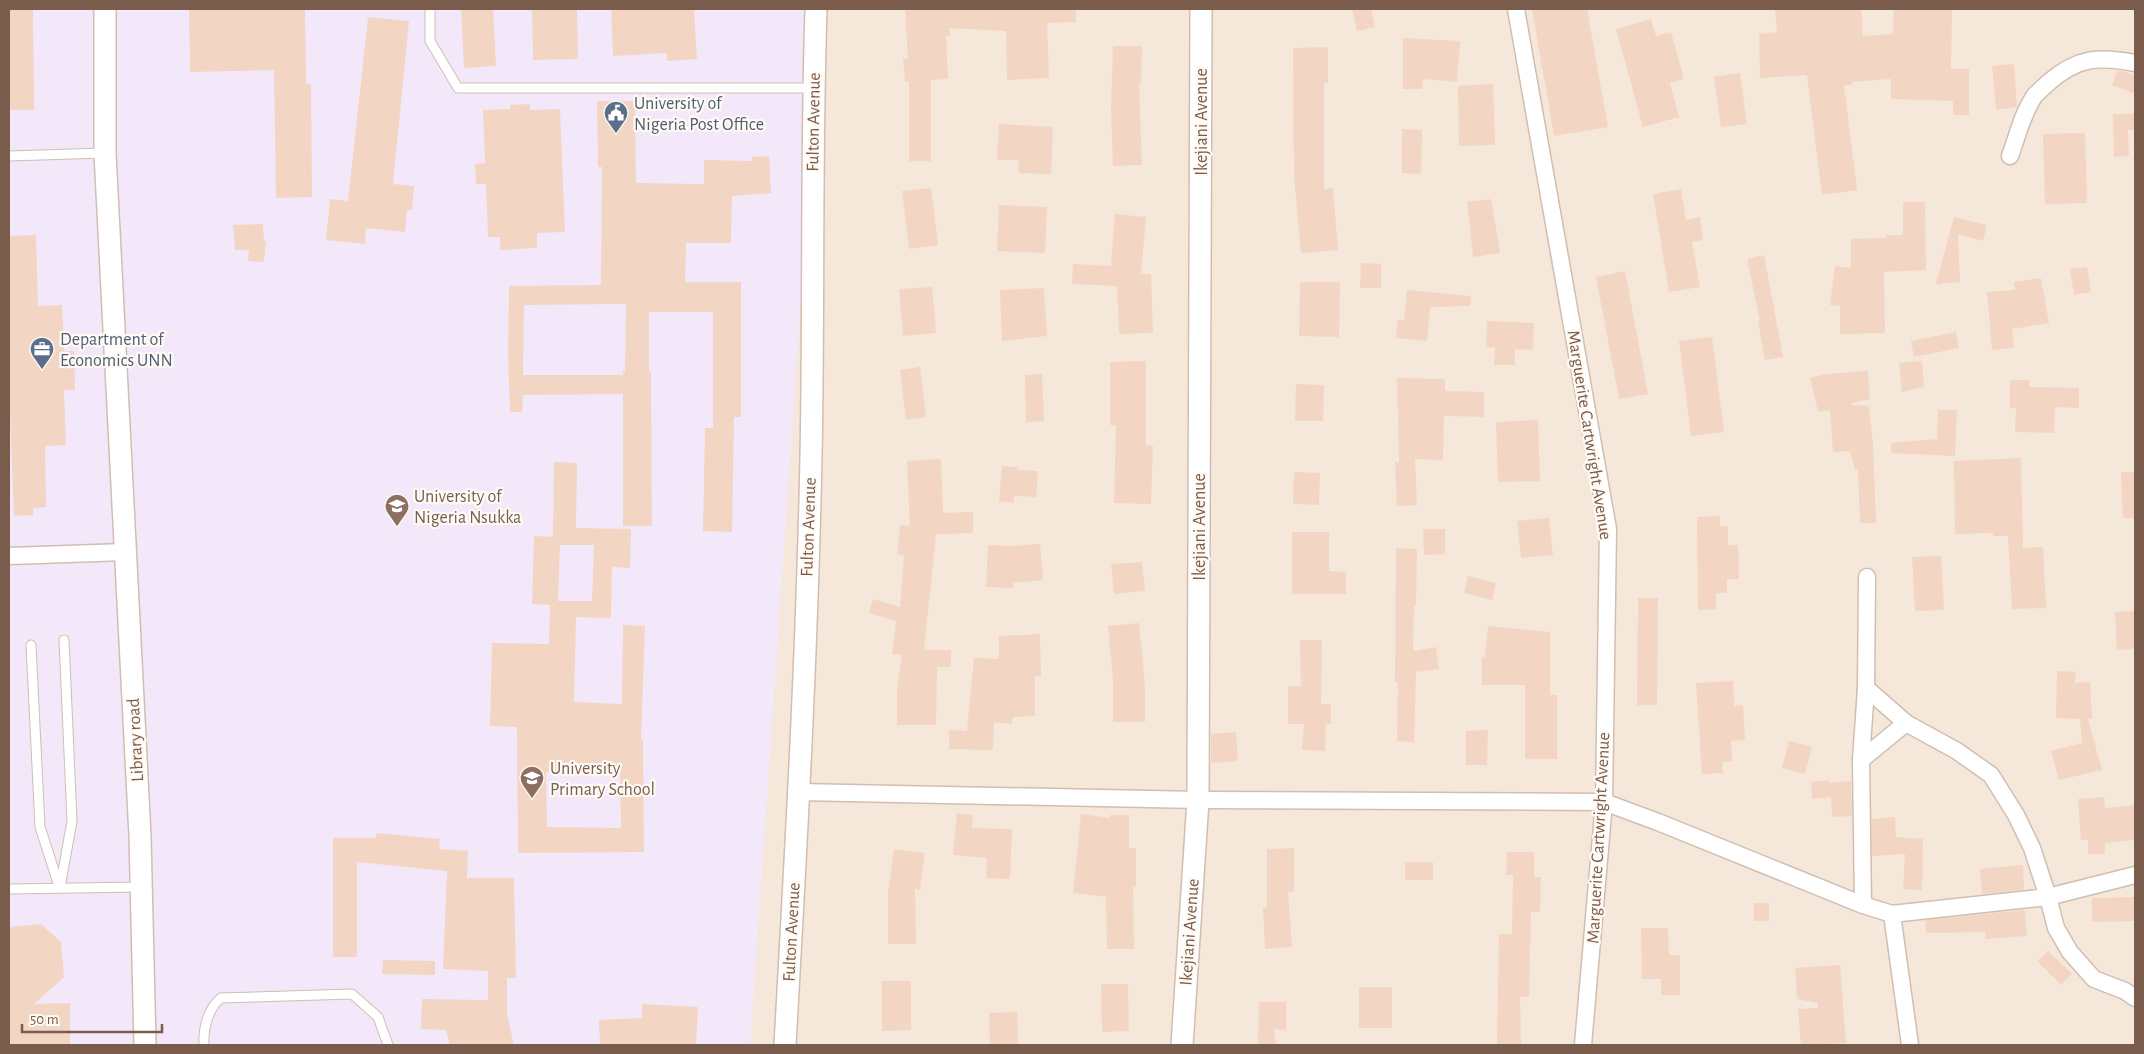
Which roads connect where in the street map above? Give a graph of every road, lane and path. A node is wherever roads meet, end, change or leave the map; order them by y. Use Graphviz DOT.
graph roads {
  1 [pos="105,9"];
  2 [pos="430,9"];
  3 [pos="816,9"];
  4 [pos="1201,9"];
  5 [pos="1516,9"];
  6 [pos="2135,63"];
  7 [pos="813,88"];
  8 [pos="105,153"];
  9 [pos="9,156"];
  10 [pos="2010,156"];
  11 [pos="125,552"];
  12 [pos="9,556"];
  13 [pos="1867,577"];
  14 [pos="64,640"];
  15 [pos="31,645"];
  16 [pos="1866,688"];
  17 [pos="1906,723"];
  18 [pos="1861,760"];
  19 [pos="799,792"];
  20 [pos="1198,800"];
  21 [pos="1604,802"];
  22 [pos="2135,875"];
  23 [pos="141,887"];
  24 [pos="60,888"];
  25 [pos="9,889"];
  26 [pos="2048,896"];
  27 [pos="1863,906"];
  28 [pos="1892,914"];
  29 [pos="2135,998"];
  30 [pos="144,1045"];
  31 [pos="204,1045"];
  32 [pos="388,1045"];
  33 [pos="784,1045"];
  34 [pos="1182,1045"];
  35 [pos="1583,1045"];
  36 [pos="1910,1045"];
  1 -- 8 [label="street, Library road"];
  2 -- 7 [label="lane"];
  3 -- 7 [label="street, Fulton Avenue"];
  4 -- 20 [label="street, Ikejiani Avenue"];
  5 -- 21 [label="street, Marguerite Cartwright Avenue"];
  6 -- 10 [label="street"];
  7 -- 19 [label="street, Fulton Avenue"];
  8 -- 9 [label="lane"];
  8 -- 11 [label="street, Library road"];
  11 -- 12 [label="street"];
  11 -- 23 [label="street, Library road"];
  13 -- 16 [label="street"];
  14 -- 24 [label="lane"];
  15 -- 24 [label="lane"];
  16 -- 17 [label="street"];
  16 -- 18 [label="street"];
  17 -- 18 [label="street"];
  17 -- 26 [label="street"];
  18 -- 27 [label="street"];
  19 -- 20 [label="street"];
  19 -- 33 [label="street, Fulton Avenue"];
  20 -- 21 [label="street"];
  20 -- 34 [label="street, Ikejiani Avenue"];
  21 -- 27 [label="street"];
  21 -- 35 [label="street, Marguerite Cartwright Avenue"];
  22 -- 26 [label="street"];
  23 -- 24 [label="lane"];
  23 -- 30 [label="street, Library road"];
  24 -- 25 [label="lane"];
  26 -- 28 [label="street"];
  26 -- 29 [label="street"];
  27 -- 28 [label="street"];
  28 -- 36 [label="street"];
  31 -- 32 [label="lane"];
}
